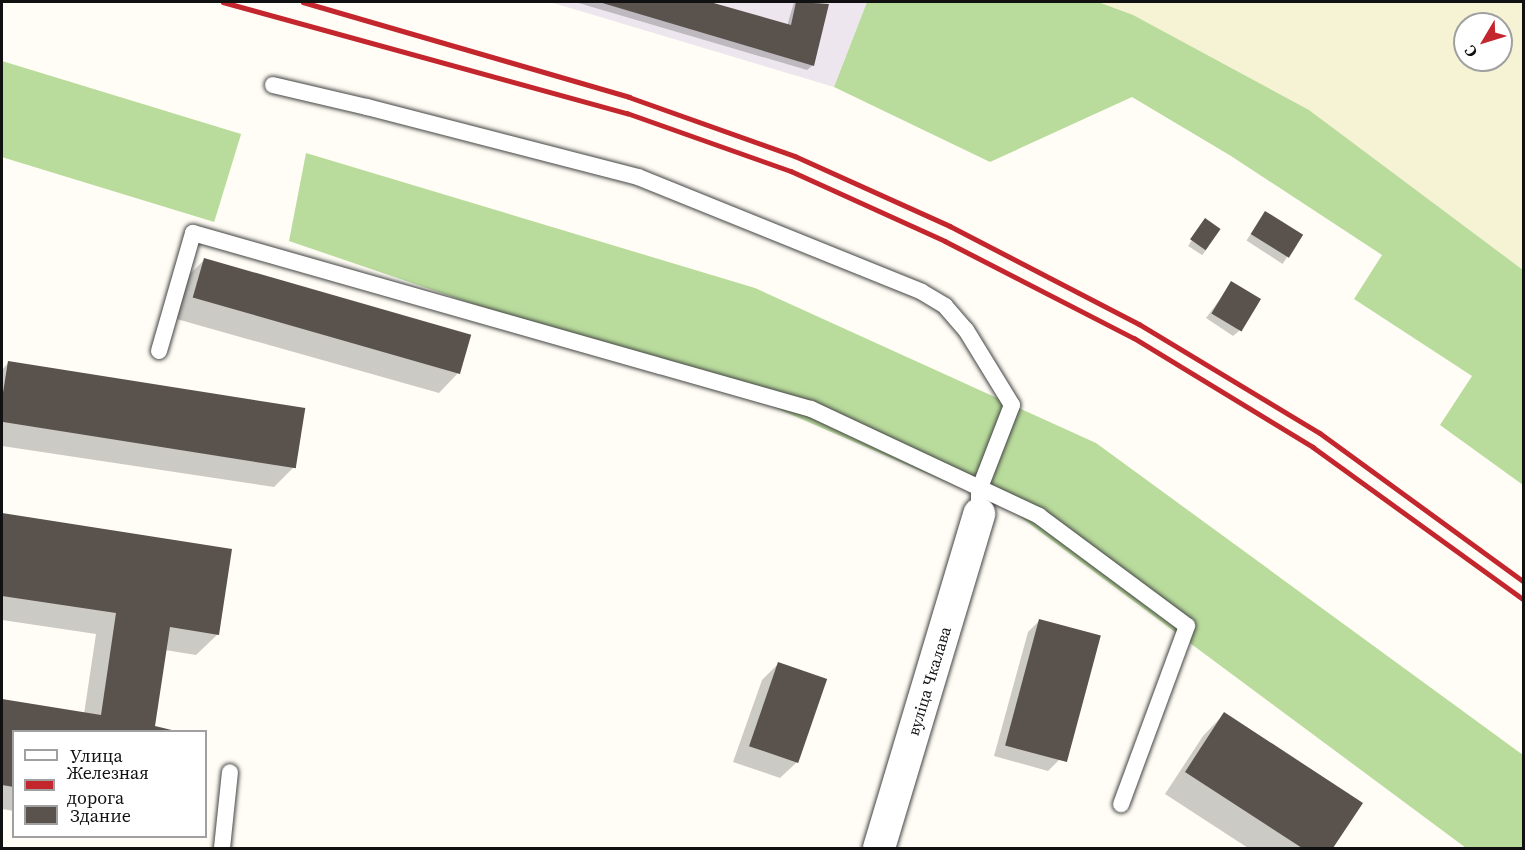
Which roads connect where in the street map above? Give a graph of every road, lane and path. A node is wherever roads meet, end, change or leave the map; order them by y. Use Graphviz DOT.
graph roads {
  1 [pos="273,86"];
  2 [pos="159,351"];
  3 [pos="979,502"];
  4 [pos="230,772"];
  5 [pos="1122,804"];
  6 [pos="222,849"];
  7 [pos="879,849"];
  1 -- 3 [label="lane"];
  2 -- 3 [label="lane"];
  3 -- 5 [label="lane"];
  3 -- 7 [label="street, вуліца Чкалава"];
  4 -- 6 [label="lane"];
}
